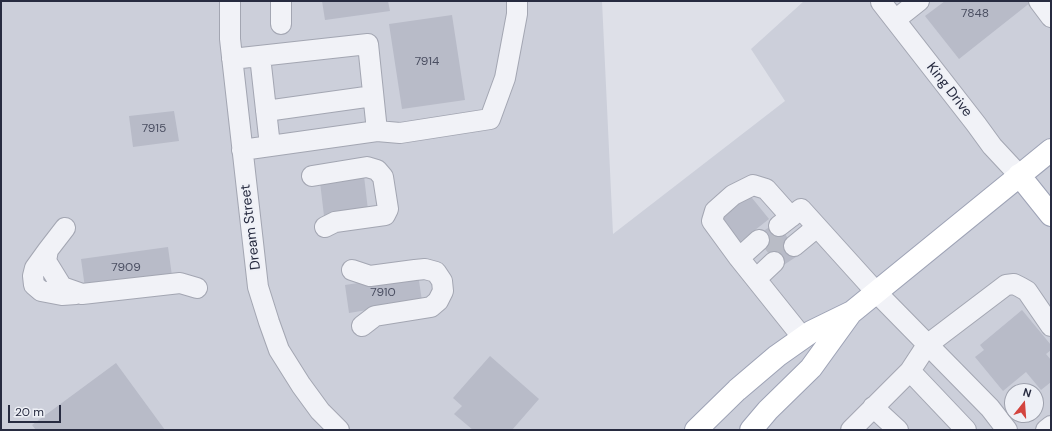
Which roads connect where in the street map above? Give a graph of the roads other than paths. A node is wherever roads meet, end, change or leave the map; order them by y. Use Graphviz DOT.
graph roads {
  1 [pos="230,1"];
  2 [pos="282,1"];
  3 [pos="517,1"];
  4 [pos="919,1"];
  5 [pos="1039,1"];
  6 [pos="881,2"];
  7 [pos="1051,17"];
  8 [pos="895,20"];
  9 [pos="281,24"];
  10 [pos="260,56"];
  11 [pos="232,59"];
  12 [pos="373,96"];
  13 [pos="266,111"];
  14 [pos="377,131"];
  15 [pos="270,146"];
  16 [pos="242,150"];
  17 [pos="1051,150"];
  18 [pos="1019,175"];
  19 [pos="312,176"];
  20 [pos="1051,215"];
  21 [pos="325,227"];
  22 [pos="66,228"];
  23 [pos="747,268"];
  24 [pos="352,270"];
  25 [pos="197,288"];
  26 [pos="876,292"];
  27 [pos="852,312"];
  28 [pos="362,326"];
  29 [pos="1051,326"];
  30 [pos="803,338"];
  31 [pos="927,345"];
  32 [pos="910,371"];
  33 [pos="873,407"];
  34 [pos="1051,426"];
  35 [pos="339,430"];
  36 [pos="696,430"];
  37 [pos="750,430"];
  38 [pos="851,430"];
  39 [pos="898,430"];
  40 [pos="966,430"];
  41 [pos="1007,430"];
  42 [pos="1046,430"];
  1 -- 11 [label="street, Dream Street"];
  2 -- 9 [label="street"];
  3 -- 14 [label="street"];
  4 -- 8 [label="street"];
  5 -- 7 [label="street"];
  6 -- 8 [label="street, King Drive"];
  8 -- 18 [label="street, King Drive"];
  10 -- 11 [label="street"];
  10 -- 12 [label="street"];
  10 -- 13 [label="street"];
  11 -- 16 [label="street, Dream Street"];
  12 -- 13 [label="street"];
  12 -- 14 [label="street"];
  13 -- 15 [label="street"];
  14 -- 15 [label="street"];
  15 -- 16 [label="street"];
  16 -- 35 [label="street, Dream Street"];
  17 -- 18 [label="main road"];
  18 -- 20 [label="main road"];
  18 -- 26 [label="main road"];
  19 -- 21 [label="street"];
  22 -- 25 [label="street"];
  23 -- 23 [label="street"];
  23 -- 26 [label="street"];
  23 -- 30 [label="street"];
  24 -- 28 [label="street"];
  26 -- 27 [label="main road"];
  26 -- 31 [label="street"];
  27 -- 30 [label="main road"];
  27 -- 37 [label="main road"];
  29 -- 31 [label="street"];
  30 -- 36 [label="main road"];
  31 -- 32 [label="street"];
  31 -- 41 [label="street"];
  32 -- 33 [label="street"];
  32 -- 40 [label="street"];
  33 -- 38 [label="street"];
  33 -- 39 [label="street"];
  34 -- 42 [label="street"];
}
